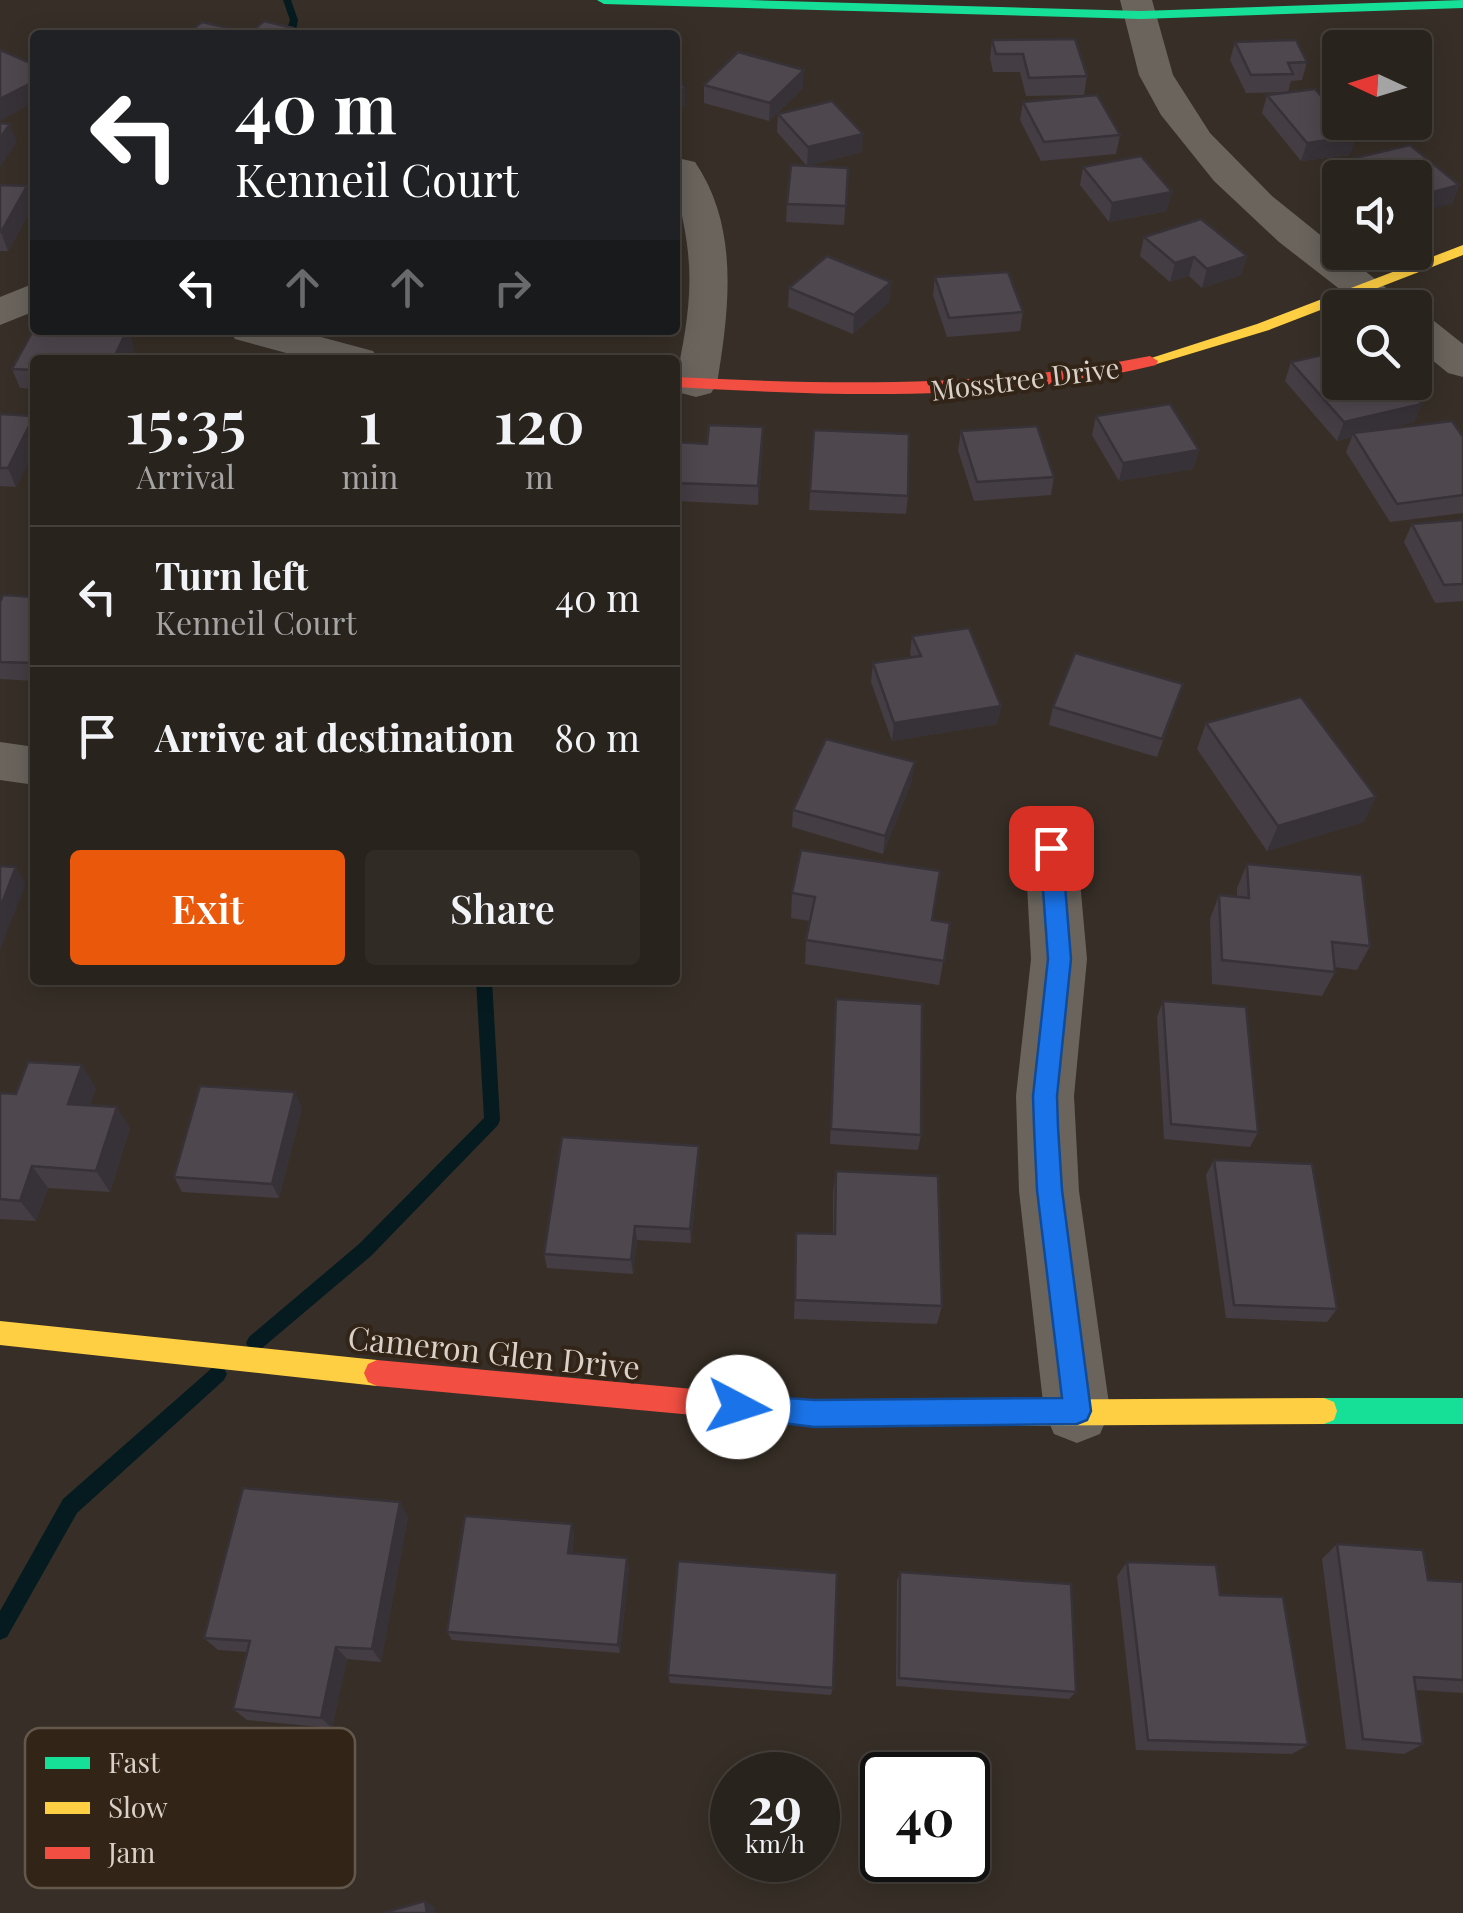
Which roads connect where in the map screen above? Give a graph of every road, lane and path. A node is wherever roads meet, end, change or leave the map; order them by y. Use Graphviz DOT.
graph roads {
  1 [pos="604,0"];
  2 [pos="1463,4"];
  3 [pos="1138,8"];
  4 [pos="682,170"];
  5 [pos="1463,250"];
  6 [pos="1366,290"];
  7 [pos="1393,290"];
  8 [pos="30,297"];
  9 [pos="0,313"];
  10 [pos="1322,314"];
  11 [pos="267,335"];
  12 [pos="1432,339"];
  13 [pos="341,355"];
  14 [pos="1463,364"];
  15 [pos="685,383"];
  16 [pos="0,761"];
  17 [pos="30,765"];
  18 [pos="1051,848"];
  19 [pos="0,1333"];
  20 [pos="1077,1411"];
  21 [pos="1463,1412"];
  1 -- 3 [label="street"];
  2 -- 3 [label="street"];
  3 -- 6 [label="street"];
  4 -- 15 [label="street"];
  5 -- 7 [label="street, Mosstree Drive"];
  8 -- 9 [label="street"];
  10 -- 15 [label="street, Mosstree Drive"];
  11 -- 13 [label="street"];
  12 -- 14 [label="street"];
  16 -- 17 [label="street"];
  18 -- 20 [label="street"];
  19 -- 20 [label="street, Cameron Glen Drive"];
  20 -- 21 [label="street, Cameron Glen Drive"];
}
